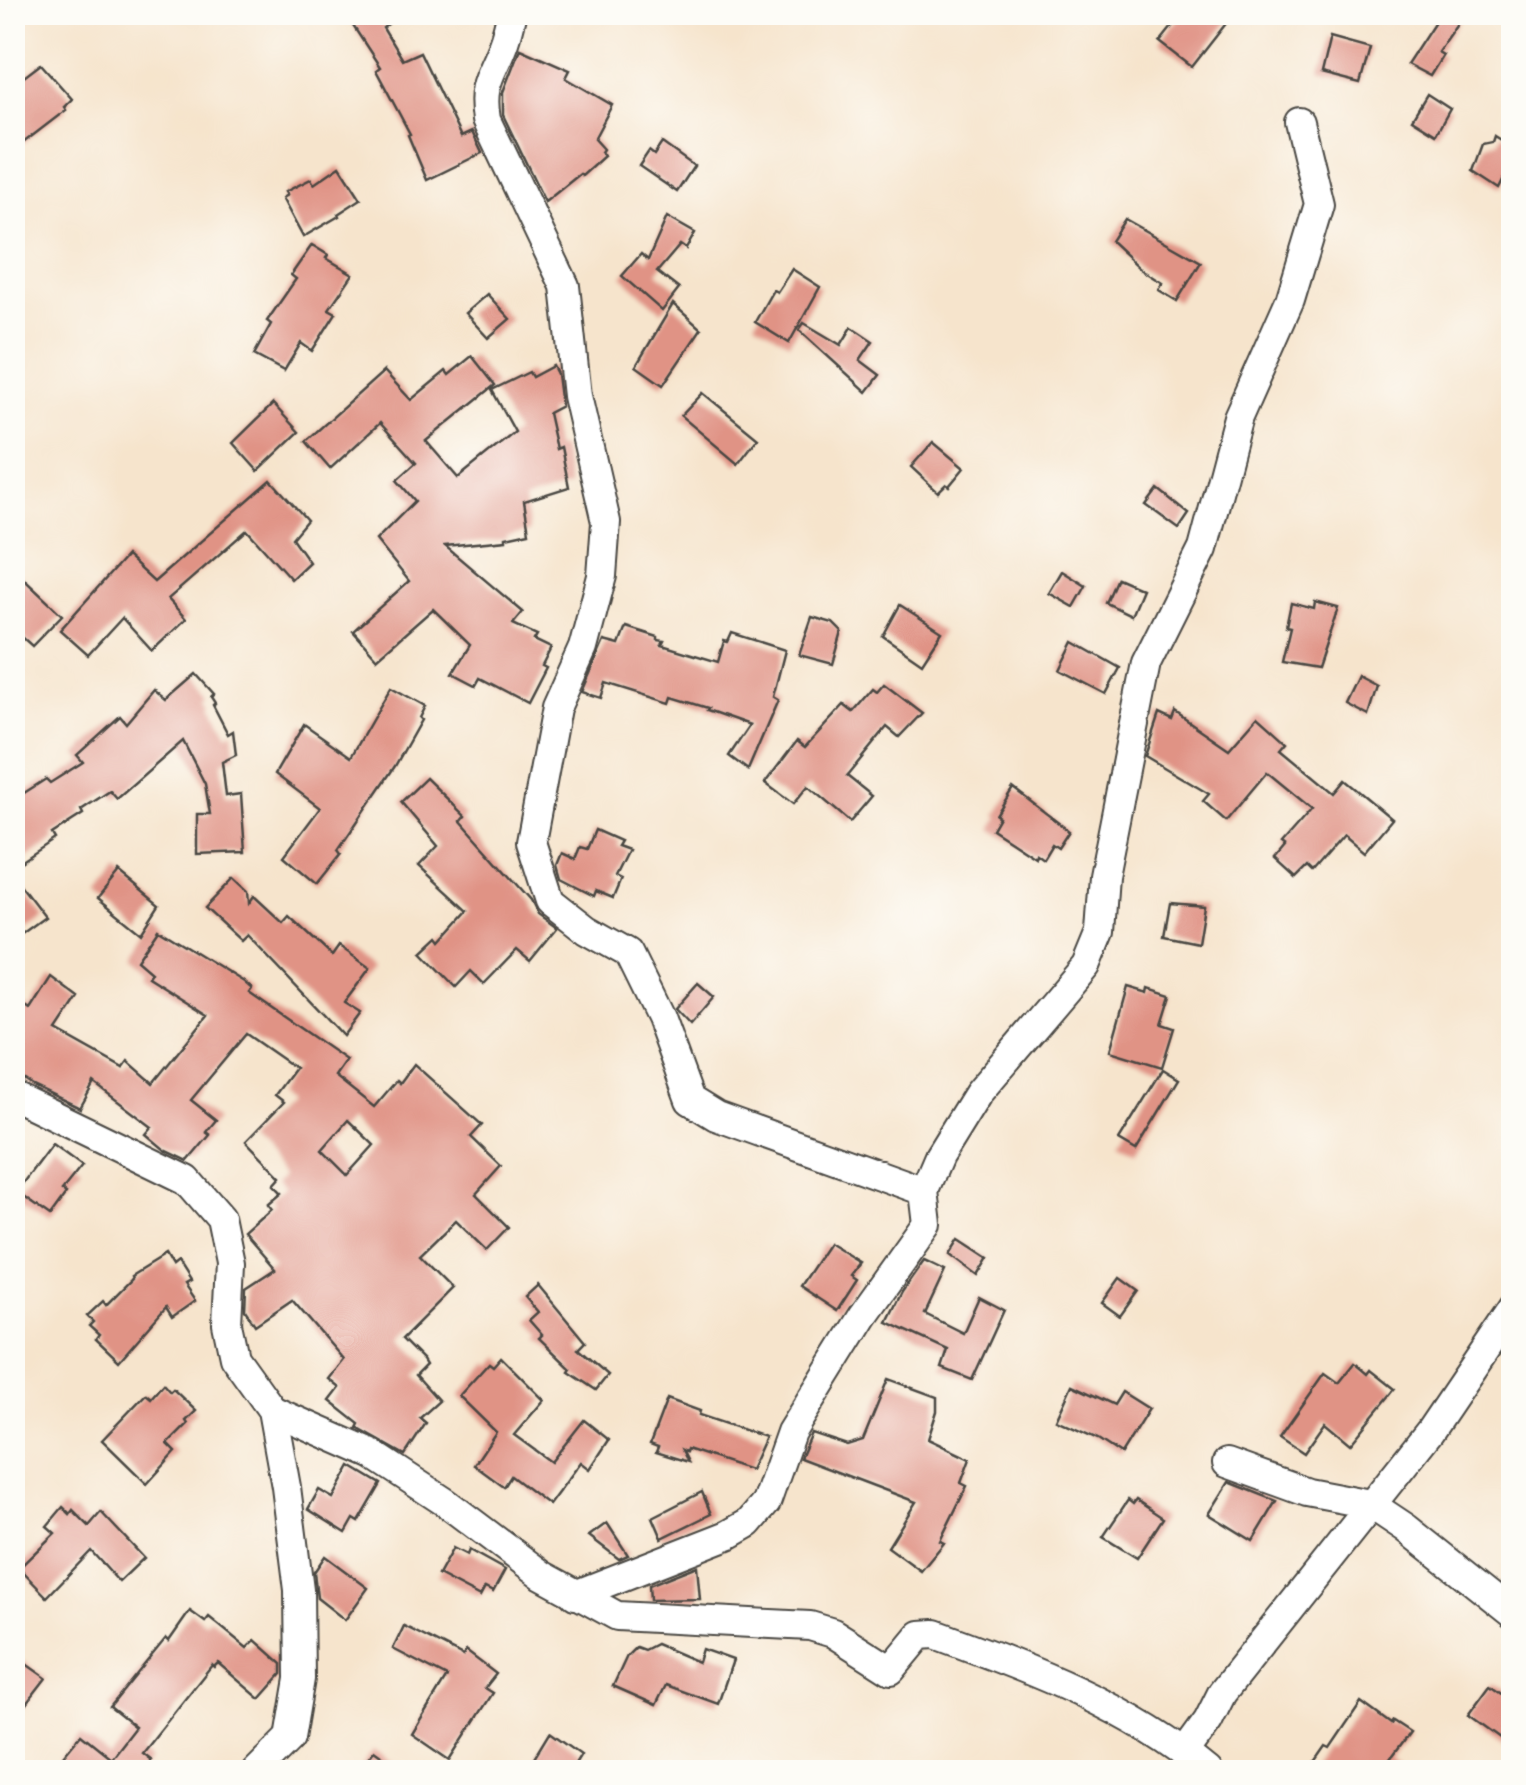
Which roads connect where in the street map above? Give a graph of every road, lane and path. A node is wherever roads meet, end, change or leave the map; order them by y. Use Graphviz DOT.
graph roads {
  1 [pos="512,12"];
  2 [pos="1300,122"];
  3 [pos="12,1095"];
  4 [pos="924,1191"];
  5 [pos="1514,1307"];
  6 [pos="272,1410"];
  7 [pos="1227,1463"];
  8 [pos="1370,1504"];
  9 [pos="575,1596"];
  10 [pos="1514,1614"];
  11 [pos="1184,1754"];
  12 [pos="256,1772"];
  13 [pos="1208,1772"];
  1 -- 4 [label="street"];
  2 -- 4 [label="street"];
  3 -- 6 [label="street"];
  4 -- 9 [label="street"];
  5 -- 8 [label="street"];
  6 -- 9 [label="street"];
  6 -- 12 [label="street"];
  7 -- 8 [label="street"];
  8 -- 10 [label="street"];
  8 -- 11 [label="street"];
  9 -- 11 [label="street"];
  11 -- 13 [label="street"];
}
